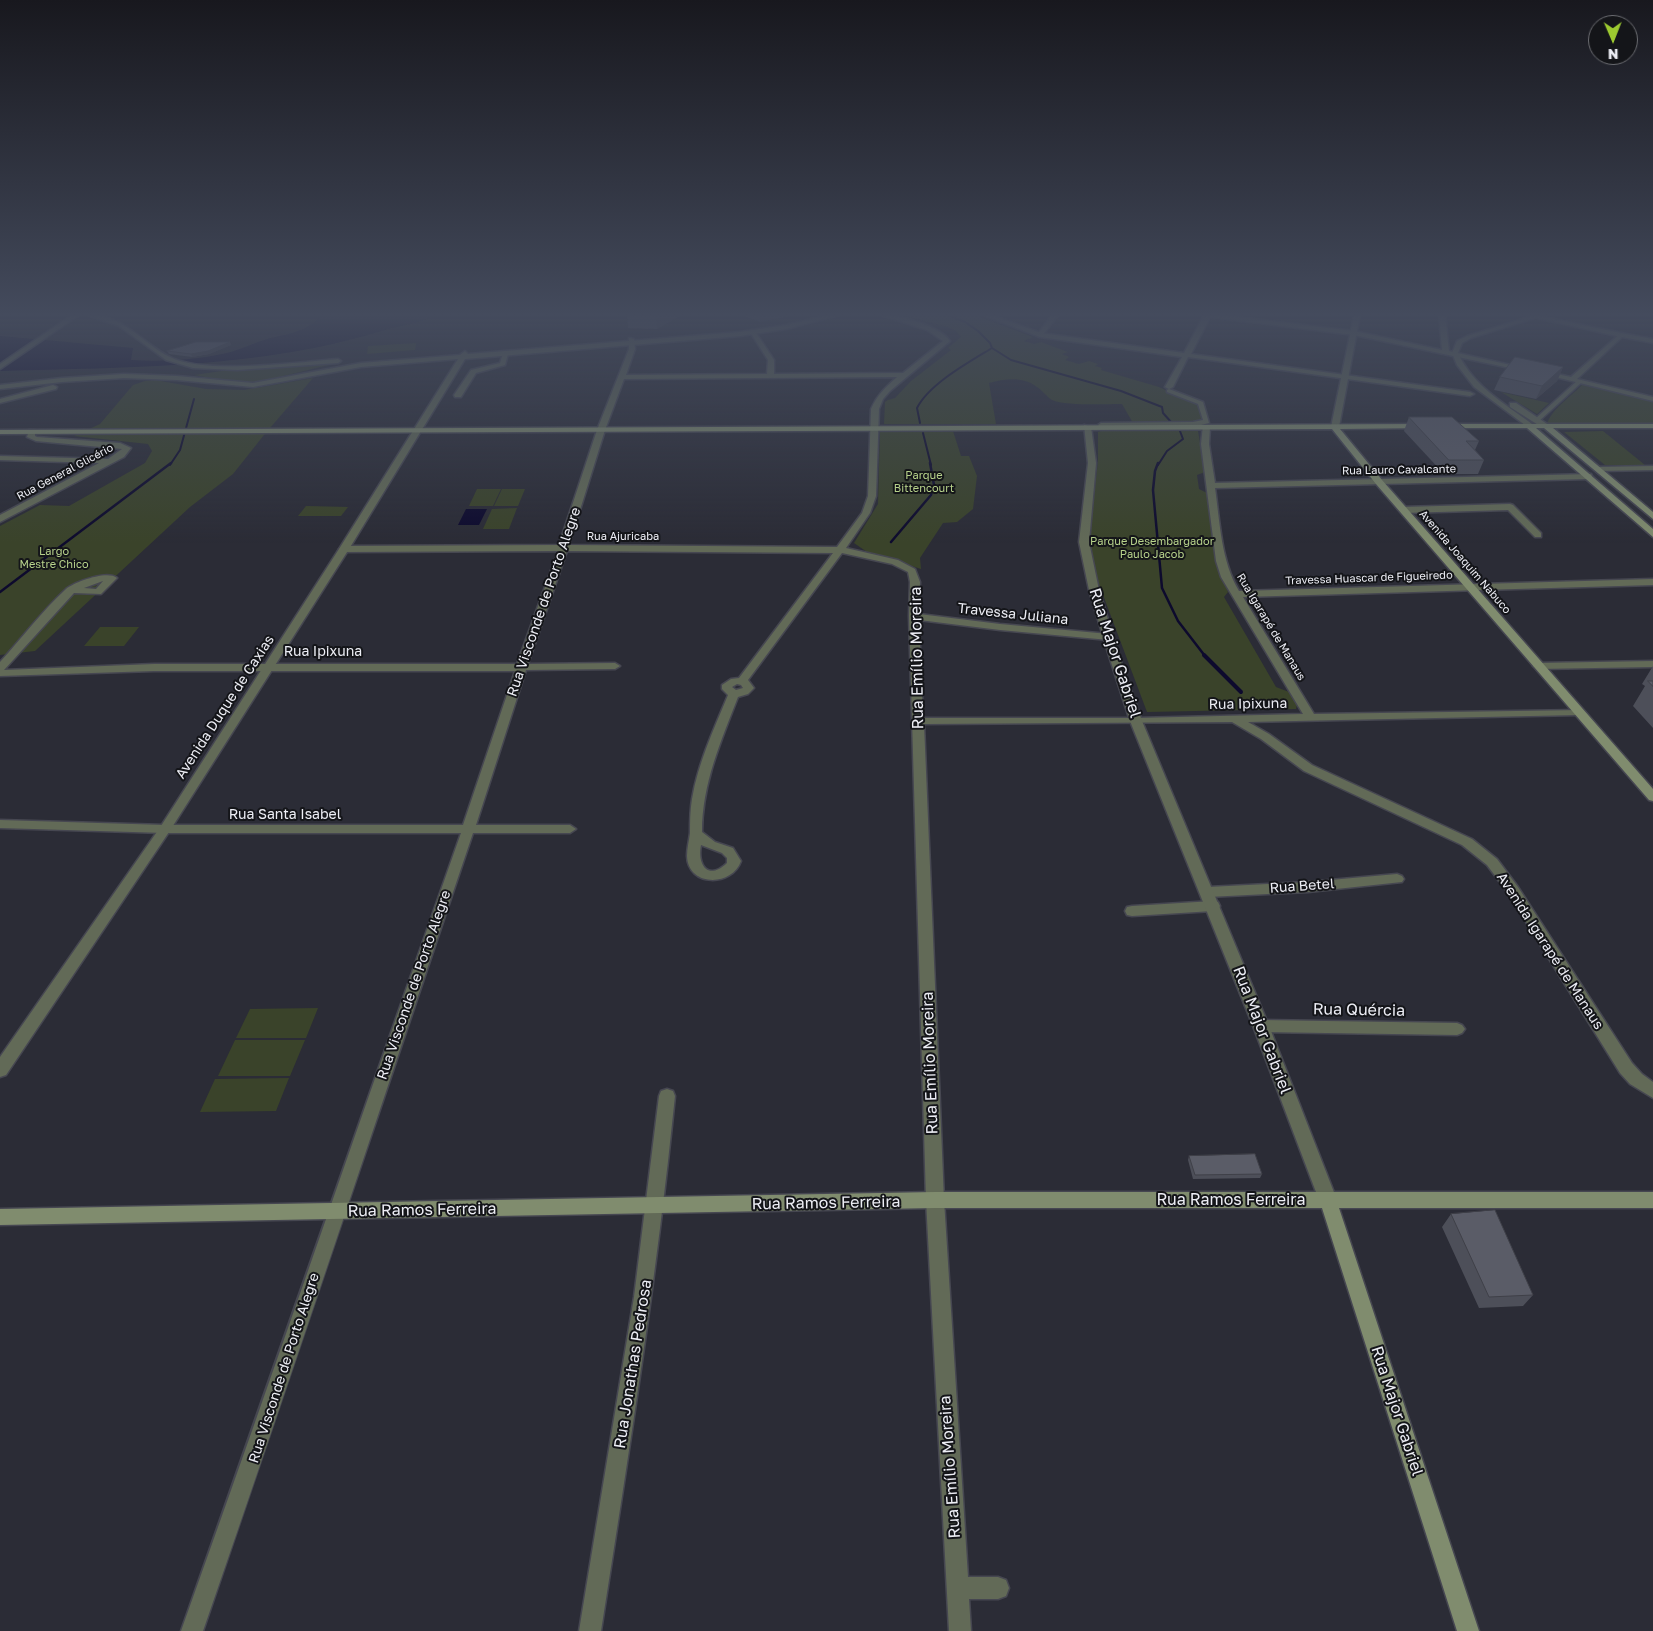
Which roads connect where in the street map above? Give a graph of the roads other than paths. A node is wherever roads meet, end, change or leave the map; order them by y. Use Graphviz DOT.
graph roads {
  1 [pos="36,391"];
  2 [pos="442,391"];
  3 [pos="460,391"];
  4 [pos="616,391"];
  5 [pos="887,391"];
  6 [pos="1174,391"];
  7 [pos="1341,391"];
  8 [pos="1450,391"];
  9 [pos="1484,391"];
  10 [pos="1489,391"];
  11 [pos="1566,391"];
  12 [pos="1622,391"];
  13 [pos="1470,394"];
  14 [pos="458,395"];
  15 [pos="1653,398"];
  16 [pos="0,401"];
  17 [pos="1538,420"];
  18 [pos="1101,424"];
  19 [pos="1528,426"];
  20 [pos="1546,426"];
  21 [pos="1653,426"];
  22 [pos="1206,427"];
  23 [pos="1335,427"];
  24 [pos="875,428"];
  25 [pos="1087,428"];
  26 [pos="601,430"];
  27 [pos="71,431"];
  28 [pos="418,431"];
  29 [pos="0,432"];
  30 [pos="32,432"];
  31 [pos="59,440"];
  32 [pos="0,458"];
  33 [pos="109,461"];
  34 [pos="1653,468"];
  35 [pos="1598,469"];
  36 [pos="1588,476"];
  37 [pos="1379,482"];
  38 [pos="1211,486"];
  39 [pos="1403,510"];
  40 [pos="1653,516"];
  41 [pos="0,519"];
  42 [pos="1653,534"];
  43 [pos="852,535"];
  44 [pos="1538,535"];
  45 [pos="563,548"];
  46 [pos="344,549"];
  47 [pos="841,550"];
  48 [pos="866,556"];
  49 [pos="1653,582"];
  50 [pos="1470,587"];
  51 [pos="71,590"];
  52 [pos="1235,594"];
  53 [pos="914,616"];
  54 [pos="1109,637"];
  55 [pos="1653,664"];
  56 [pos="615,666"];
  57 [pos="1538,666"];
  58 [pos="268,667"];
  59 [pos="0,668"];
  60 [pos="521,668"];
  61 [pos="0,673"];
  62 [pos="1578,712"];
  63 [pos="1294,718"];
  64 [pos="1311,718"];
  65 [pos="1229,719"];
  66 [pos="918,721"];
  67 [pos="1136,721"];
  68 [pos="1276,742"];
  69 [pos="1653,797"];
  70 [pos="0,824"];
  71 [pos="165,829"];
  72 [pos="570,829"];
  73 [pos="468,830"];
  74 [pos="696,834"];
  75 [pos="1397,879"];
  76 [pos="1208,892"];
  77 [pos="1213,906"];
  78 [pos="1132,911"];
  79 [pos="1261,1026"];
  80 [pos="1457,1029"];
  81 [pos="0,1070"];
  82 [pos="1653,1091"];
  83 [pos="667,1096"];
  84 [pos="935,1200"];
  85 [pos="1328,1200"];
  86 [pos="1653,1200"];
  87 [pos="656,1206"];
  88 [pos="336,1212"];
  89 [pos="0,1217"];
  90 [pos="958,1588"];
  91 [pos="998,1588"];
  92 [pos="192,1631"];
  93 [pos="590,1631"];
  94 [pos="960,1631"];
  95 [pos="1468,1631"];
  1 -- 16 [label="street"];
  2 -- 28 [label="street, Avenida Duque de Caxias"];
  3 -- 14 [label="street"];
  4 -- 26 [label="street, Rua Visconde de Porto Alegre"];
  5 -- 24 [label="street"];
  6 -- 18 [label="street"];
  7 -- 23 [label="street"];
  8 -- 13 [label="street"];
  9 -- 19 [label="street"];
  10 -- 17 [label="street"];
  11 -- 17 [label="street"];
  12 -- 15 [label="street"];
  17 -- 20 [label="street"];
  19 -- 20 [label="main road"];
  19 -- 23 [label="main road"];
  19 -- 36 [label="main road"];
  20 -- 21 [label="main road"];
  20 -- 35 [label="main road"];
  22 -- 23 [label="main road"];
  22 -- 25 [label="main road"];
  22 -- 38 [label="street, Rua Igarapé de Manaus"];
  23 -- 37 [label="main road, Avenida Joaquim Nabuco"];
  24 -- 25 [label="main road"];
  24 -- 26 [label="main road"];
  24 -- 43 [label="street"];
  25 -- 54 [label="street, Rua Major Gabriel"];
  26 -- 28 [label="main road"];
  26 -- 45 [label="street, Rua Visconde de Porto Alegre"];
  27 -- 28 [label="main road"];
  27 -- 30 [label="main road"];
  27 -- 31 [label="street"];
  28 -- 46 [label="street, Avenida Duque de Caxias"];
  29 -- 30 [label="main road"];
  30 -- 31 [label="street, Rua General Glicério"];
  31 -- 33 [label="street, Rua General Glicério"];
  32 -- 33 [label="street"];
  33 -- 41 [label="street, Rua General Glicério"];
  34 -- 35 [label="street"];
  35 -- 40 [label="main road"];
  36 -- 37 [label="street, Rua Lauro Cavalcante"];
  36 -- 42 [label="main road"];
  37 -- 38 [label="street, Rua Lauro Cavalcante"];
  37 -- 39 [label="main road, Avenida Joaquim Nabuco"];
  38 -- 52 [label="street, Rua Igarapé de Manaus"];
  39 -- 44 [label="street"];
  39 -- 50 [label="main road, Avenida Joaquim Nabuco"];
  43 -- 47 [label="street"];
  43 -- 48 [label="street"];
  45 -- 46 [label="street, Rua Ajuricaba"];
  45 -- 47 [label="street, Rua Ajuricaba"];
  45 -- 60 [label="street, Rua Visconde de Porto Alegre"];
  46 -- 58 [label="street, Avenida Duque de Caxias"];
  47 -- 48 [label="street, Rua Emílio Moreira"];
  47 -- 74 [label="street"];
  48 -- 53 [label="street, Rua Emílio Moreira"];
  49 -- 50 [label="street, Travessa Huascar de Figueiredo"];
  50 -- 52 [label="street, Travessa Huascar de Figueiredo"];
  50 -- 57 [label="main road, Avenida Joaquim Nabuco"];
  51 -- 59 [label="street"];
  52 -- 64 [label="street, Rua Igarapé de Manaus"];
  53 -- 54 [label="street, Travessa Juliana"];
  53 -- 66 [label="street, Rua Emílio Moreira"];
  54 -- 67 [label="street, Rua Major Gabriel"];
  55 -- 57 [label="street"];
  56 -- 60 [label="street, Rua Ipixuna"];
  57 -- 62 [label="main road, Avenida Joaquim Nabuco"];
  58 -- 60 [label="street, Rua Ipixuna"];
  58 -- 61 [label="street, Rua Ipixuna"];
  58 -- 71 [label="street, Avenida Duque de Caxias"];
  60 -- 73 [label="street, Rua Visconde de Porto Alegre"];
  62 -- 64 [label="street, Rua Ipixuna"];
  62 -- 69 [label="main road, Avenida Joaquim Nabuco"];
  63 -- 64 [label="street, Rua Ipixuna"];
  63 -- 65 [label="street, Rua Ipixuna"];
  63 -- 68 [label="street"];
  65 -- 67 [label="street, Rua Ipixuna"];
  65 -- 68 [label="street, Avenida Igarapé de Manaus"];
  66 -- 67 [label="street, Rua Ipixuna"];
  66 -- 84 [label="street, Rua Emílio Moreira"];
  67 -- 76 [label="street, Rua Major Gabriel"];
  68 -- 82 [label="street, Avenida Igarapé de Manaus"];
  70 -- 71 [label="street, Rua Santa Isabel"];
  71 -- 73 [label="street, Rua Santa Isabel"];
  71 -- 81 [label="street, Avenida Duque de Caxias"];
  72 -- 73 [label="street, Rua Santa Isabel"];
  73 -- 88 [label="street, Rua Visconde de Porto Alegre"];
  75 -- 76 [label="street, Rua Betel"];
  76 -- 77 [label="street, Rua Major Gabriel"];
  77 -- 78 [label="street"];
  77 -- 79 [label="street, Rua Major Gabriel"];
  79 -- 80 [label="street, Rua Quércia"];
  79 -- 85 [label="street, Rua Major Gabriel"];
  83 -- 87 [label="street, Rua Jonathas Pedrosa"];
  84 -- 85 [label="main road, Rua Ramos Ferreira"];
  84 -- 87 [label="main road, Rua Ramos Ferreira"];
  84 -- 90 [label="street, Rua Emílio Moreira"];
  85 -- 86 [label="main road, Rua Ramos Ferreira"];
  85 -- 95 [label="main road, Rua Major Gabriel"];
  87 -- 88 [label="main road, Rua Ramos Ferreira"];
  87 -- 93 [label="street, Rua Jonathas Pedrosa"];
  88 -- 89 [label="main road, Rua Ramos Ferreira"];
  88 -- 92 [label="street, Rua Visconde de Porto Alegre"];
  90 -- 91 [label="street"];
  90 -- 94 [label="street, Rua Emílio Moreira"];
}
